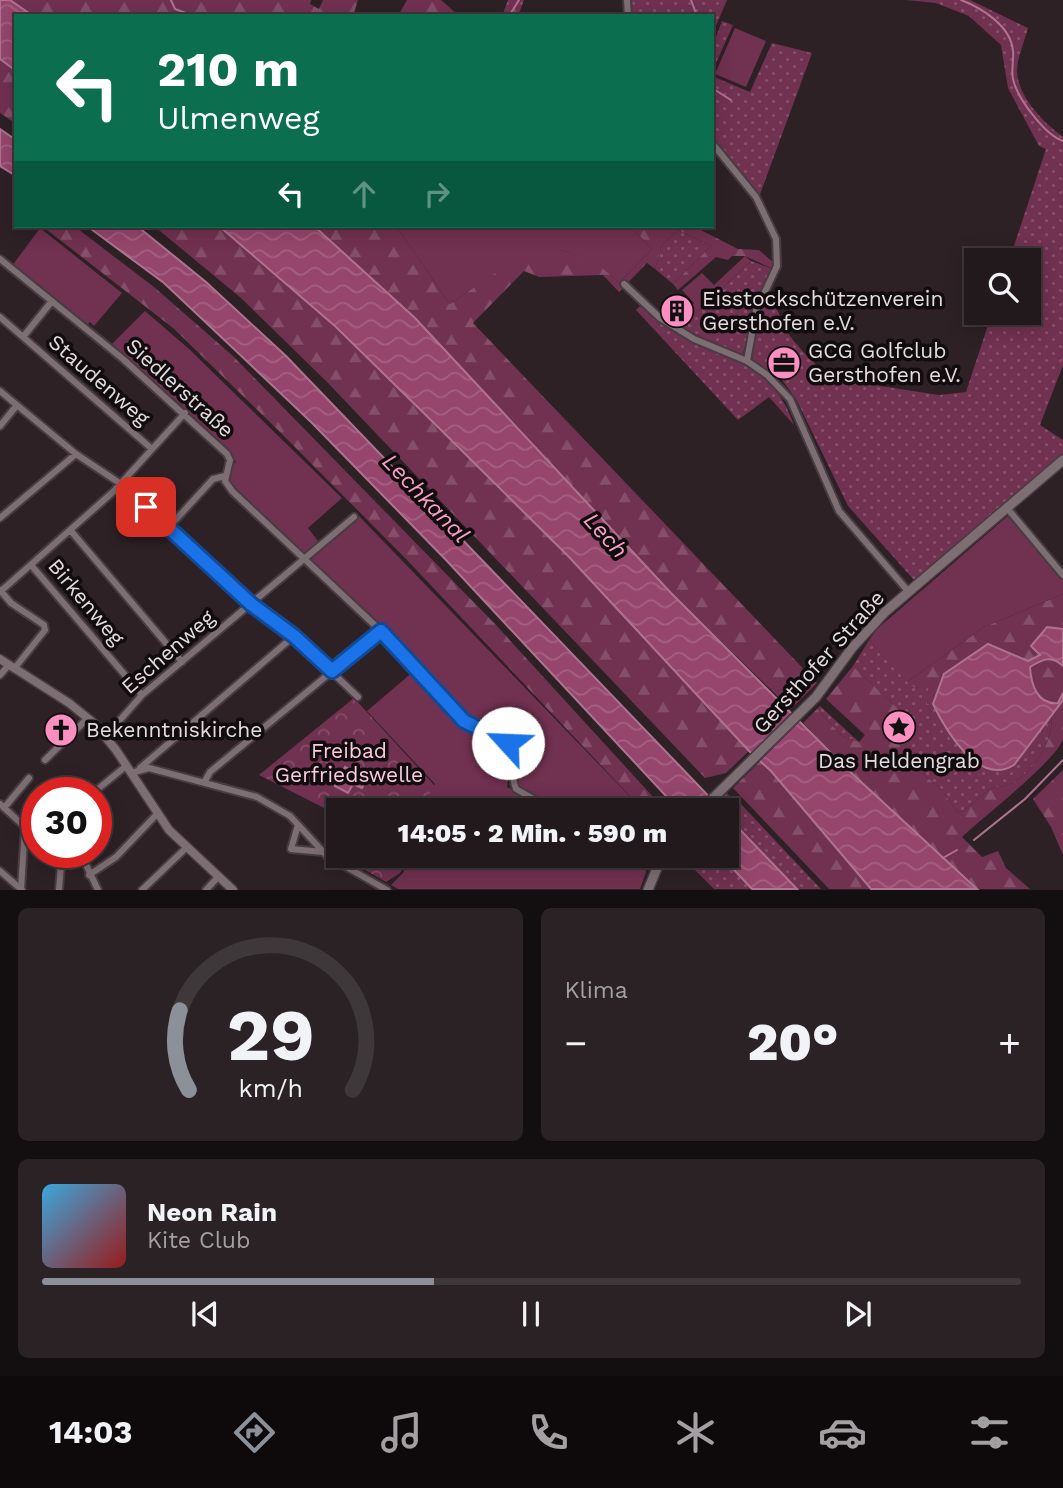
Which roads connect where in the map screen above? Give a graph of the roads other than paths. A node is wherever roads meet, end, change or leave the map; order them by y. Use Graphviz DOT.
graph roads {
  1 [pos="714,145"];
  2 [pos="0,259"];
  3 [pos="624,284"];
  4 [pos="52,301"];
  5 [pos="0,317"];
  6 [pos="23,337"];
  7 [pos="747,360"];
  8 [pos="0,391"];
  9 [pos="17,405"];
  10 [pos="185,413"];
  11 [pos="0,426"];
  12 [pos="152,449"];
  13 [pos="76,454"];
  14 [pos="1063,460"];
  15 [pos="225,476"];
  16 [pos="121,484"];
  17 [pos="1007,508"];
  18 [pos="354,517"];
  19 [pos="0,518"];
  20 [pos="169,527"];
  21 [pos="71,531"];
  22 [pos="305,559"];
  23 [pos="31,565"];
  24 [pos="1063,575"];
  25 [pos="1,591"];
  26 [pos="908,591"];
  27 [pos="251,604"];
  28 [pos="381,631"];
  29 [pos="294,636"];
  30 [pos="0,659"];
  31 [pos="181,662"];
  32 [pos="11,667"];
  33 [pos="332,671"];
  34 [pos="0,675"];
  35 [pos="142,695"];
  36 [pos="358,697"];
  37 [pos="88,718"];
  38 [pos="106,736"];
  39 [pos="44,760"];
  40 [pos="140,768"];
  41 [pos="128,769"];
  42 [pos="112,780"];
  43 [pos="205,781"];
  44 [pos="21,786"];
  45 [pos="532,798"];
  46 [pos="713,798"];
  47 [pos="2,806"];
  48 [pos="157,814"];
  49 [pos="298,825"];
  50 [pos="186,848"];
  51 [pos="323,852"];
  52 [pos="61,868"];
  53 [pos="86,868"];
  54 [pos="657,868"];
  55 [pos="0,871"];
  56 [pos="89,875"];
  57 [pos="218,877"];
  58 [pos="21,889"];
  59 [pos="59,890"];
  60 [pos="98,890"];
  61 [pos="142,890"];
  62 [pos="206,890"];
  63 [pos="233,890"];
  64 [pos="387,890"];
  65 [pos="648,890"];
  1 -- 7 [label="street"];
  2 -- 4 [label="street, Siedlerstraße"];
  3 -- 7 [label="street"];
  4 -- 6 [label="street, Staudenweg"];
  4 -- 10 [label="street, Siedlerstraße"];
  5 -- 6 [label="street, Staudenweg"];
  6 -- 12 [label="street, Staudenweg"];
  7 -- 26 [label="street"];
  8 -- 9 [label="street"];
  9 -- 11 [label="street"];
  9 -- 13 [label="street"];
  10 -- 12 [label="street"];
  10 -- 15 [label="street, Siedlerstraße"];
  12 -- 16 [label="street"];
  13 -- 16 [label="street"];
  13 -- 19 [label="street"];
  14 -- 17 [label="main road, Gersthofer Straße"];
  15 -- 20 [label="street"];
  15 -- 22 [label="street, Siedlerstraße"];
  16 -- 20 [label="street"];
  16 -- 21 [label="street"];
  17 -- 24 [label="street"];
  17 -- 26 [label="main road, Gersthofer Straße"];
  18 -- 22 [label="street, Eschenweg"];
  20 -- 27 [label="street"];
  21 -- 23 [label="street"];
  21 -- 31 [label="street"];
  22 -- 27 [label="street, Eschenweg"];
  22 -- 28 [label="street, Siedlerstraße"];
  23 -- 25 [label="street"];
  23 -- 35 [label="street, Birkenweg"];
  25 -- 32 [label="street"];
  26 -- 46 [label="main road, Gersthofer Straße"];
  27 -- 29 [label="street"];
  27 -- 31 [label="street, Eschenweg"];
  28 -- 33 [label="street"];
  28 -- 45 [label="street, Siedlerstraße"];
  29 -- 33 [label="street"];
  29 -- 40 [label="street"];
  30 -- 32 [label="street"];
  31 -- 35 [label="street, Eschenweg"];
  32 -- 34 [label="street"];
  32 -- 37 [label="street"];
  33 -- 36 [label="street"];
  33 -- 43 [label="street"];
  35 -- 38 [label="street, Eschenweg"];
  37 -- 38 [label="street"];
  37 -- 39 [label="street"];
  38 -- 41 [label="street"];
  40 -- 41 [label="street"];
  40 -- 43 [label="street"];
  41 -- 42 [label="street"];
  41 -- 48 [label="street"];
  43 -- 49 [label="street"];
  44 -- 47 [label="street"];
  47 -- 58 [label="street"];
  48 -- 50 [label="street"];
  48 -- 56 [label="street"];
  49 -- 51 [label="street"];
  49 -- 51 [label="street"];
  50 -- 57 [label="street"];
  50 -- 61 [label="street"];
  51 -- 64 [label="street"];
  52 -- 59 [label="street"];
  53 -- 56 [label="street"];
  54 -- 65 [label="main road"];
  55 -- 58 [label="street"];
  56 -- 60 [label="street"];
  57 -- 62 [label="street"];
  57 -- 63 [label="street"];
}
